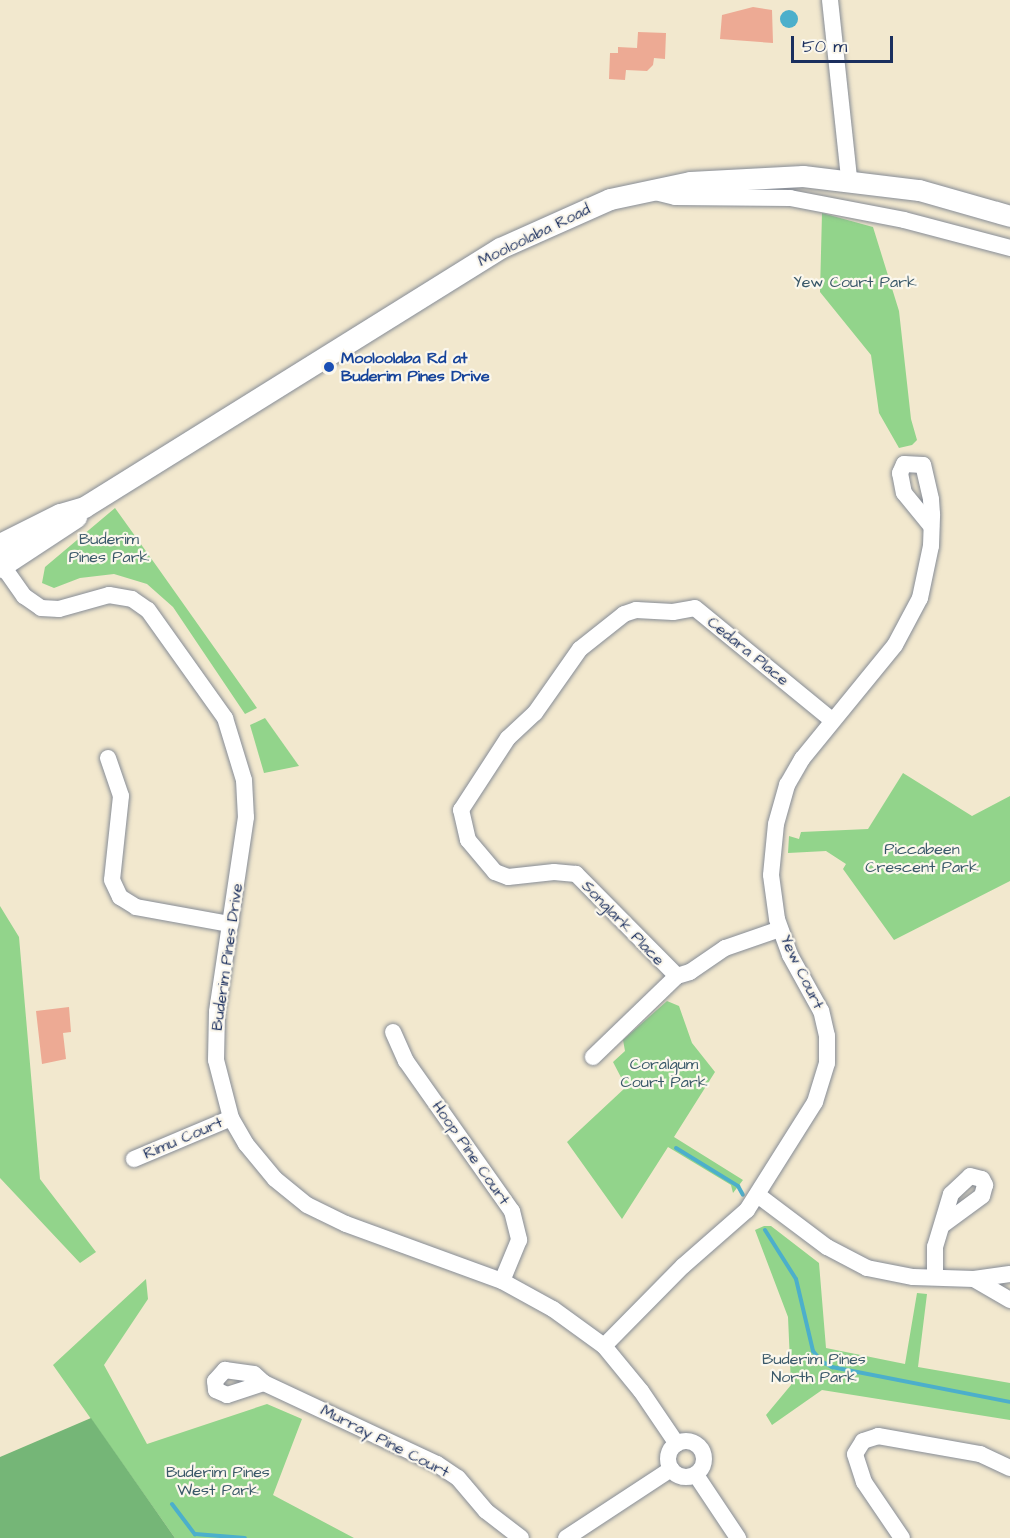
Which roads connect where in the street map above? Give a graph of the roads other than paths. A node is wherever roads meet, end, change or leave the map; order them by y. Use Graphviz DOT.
graph roads {
  1 [pos="830,0"];
  2 [pos="849,179"];
  3 [pos="719,188"];
  4 [pos="1010,216"];
  5 [pos="1010,248"];
  6 [pos="84,507"];
  7 [pos="931,526"];
  8 [pos="0,544"];
  9 [pos="1,565"];
  10 [pos="832,720"];
  11 [pos="108,758"];
  12 [pos="527,876"];
  13 [pos="230,924"];
  14 [pos="780,929"];
  15 [pos="677,976"];
  16 [pos="393,1032"];
  17 [pos="593,1057"];
  18 [pos="231,1118"];
  19 [pos="134,1159"];
  20 [pos="759,1196"];
  21 [pos="944,1224"];
  22 [pos="1010,1274"];
  23 [pos="935,1277"];
  24 [pos="974,1279"];
  25 [pos="502,1281"];
  26 [pos="1010,1300"];
  27 [pos="604,1347"];
  28 [pos="264,1383"];
  29 [pos="676,1444"];
  30 [pos="1010,1468"];
  31 [pos="671,1469"];
  32 [pos="696,1475"];
  33 [pos="521,1538"];
  34 [pos="566,1538"];
  35 [pos="738,1538"];
  36 [pos="902,1538"];
  1 -- 2 [label="street"];
  2 -- 3 [label="main road, Mooloolaba Road"];
  2 -- 4 [label="main road, Mooloolaba Road"];
  3 -- 5 [label="street"];
  3 -- 6 [label="main road, Mooloolaba Road"];
  6 -- 8 [label="main road, Mooloolaba Road"];
  6 -- 9 [label="main road, Mooloolaba Road"];
  7 -- 10 [label="street, Yew Court"];
  9 -- 13 [label="street, Buderim Pines Drive"];
  10 -- 12 [label="street, Cedara Place"];
  10 -- 14 [label="street, Yew Court"];
  11 -- 13 [label="street"];
  12 -- 15 [label="street, Songlark Place"];
  13 -- 18 [label="street, Buderim Pines Drive"];
  14 -- 15 [label="street, Songlark Place"];
  14 -- 20 [label="street, Yew Court"];
  15 -- 17 [label="street"];
  16 -- 25 [label="street, Hoop Pine Court"];
  18 -- 19 [label="street, Rimu Court"];
  18 -- 25 [label="street, Buderim Pines Drive"];
  20 -- 23 [label="street"];
  20 -- 27 [label="street, Yew Court"];
  21 -- 23 [label="street"];
  22 -- 24 [label="street"];
  23 -- 24 [label="street"];
  24 -- 26 [label="street"];
  25 -- 27 [label="street, Buderim Pines Drive"];
  27 -- 29 [label="street, Buderim Pines Drive"];
  28 -- 33 [label="street, Murray Pine Court"];
  29 -- 31 [label="street"];
  29 -- 32 [label="street"];
  30 -- 36 [label="street"];
  31 -- 32 [label="street"];
  31 -- 34 [label="street"];
  32 -- 35 [label="street"];
}
